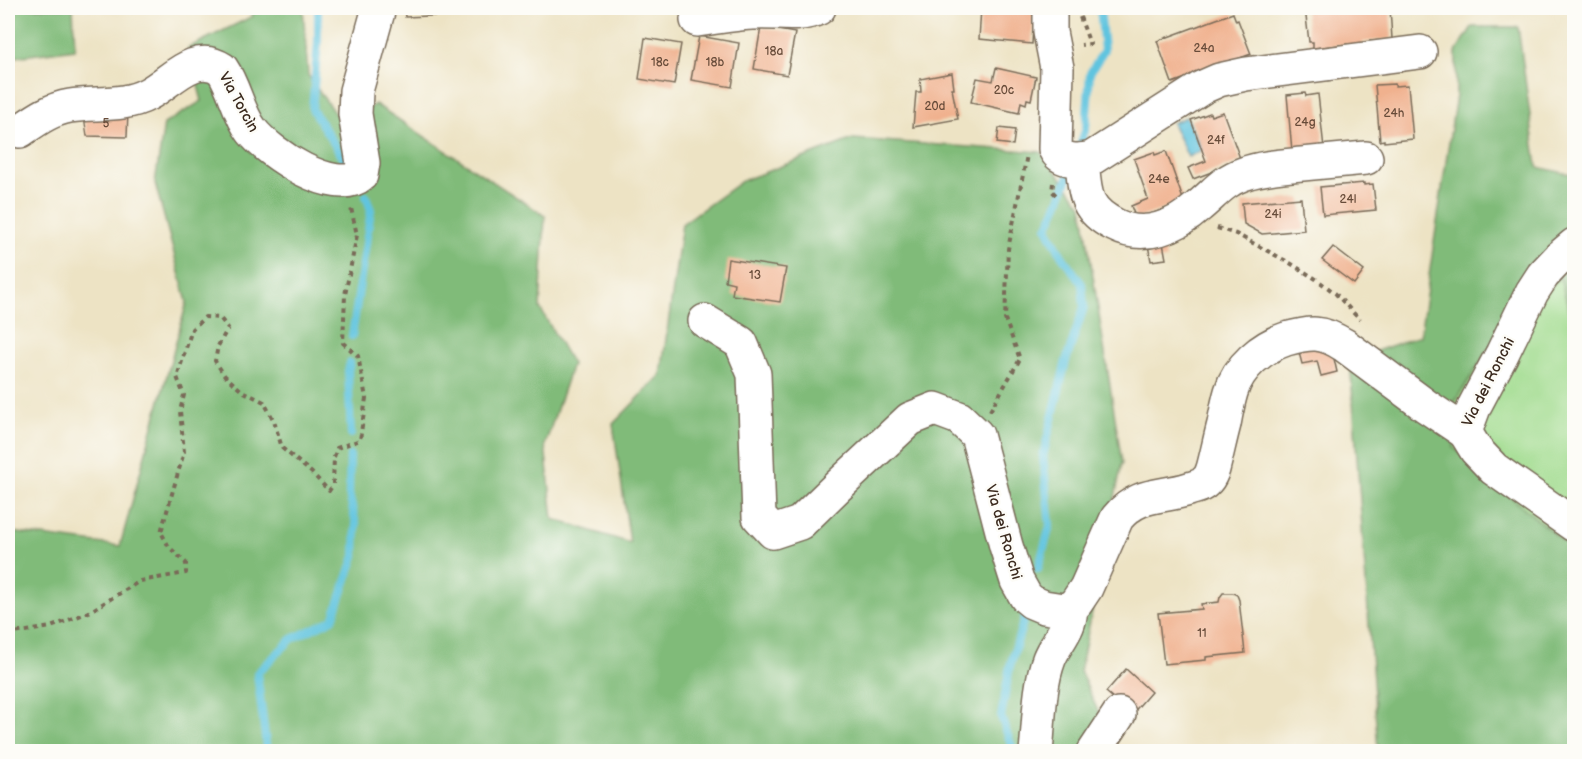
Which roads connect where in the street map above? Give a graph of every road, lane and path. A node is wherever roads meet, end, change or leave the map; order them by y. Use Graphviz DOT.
graph roads {
  1 [pos="379,8"];
  2 [pos="819,8"];
  3 [pos="1050,8"];
  4 [pos="1080,8"];
  5 [pos="696,20"];
  6 [pos="1090,44"];
  7 [pos="1420,52"];
  8 [pos="20,131"];
  9 [pos="1028,151"];
  10 [pos="1366,158"];
  11 [pos="1074,159"];
  12 [pos="321,178"];
  13 [pos="1210,226"];
  14 [pos="1575,245"];
  15 [pos="705,321"];
  16 [pos="1366,326"];
  17 [pos="1465,432"];
  18 [pos="977,435"];
  19 [pos="1575,525"];
  20 [pos="1070,608"];
  21 [pos="8,634"];
  22 [pos="1119,714"];
  23 [pos="1036,752"];
  24 [pos="1094,752"];
  1 -- 12 [label="lane, Via Torcìn"];
  2 -- 5 [label="lane"];
  3 -- 11 [label="lane"];
  4 -- 6 [label="path"];
  7 -- 11 [label="lane"];
  8 -- 12 [label="lane, Via Torcìn"];
  9 -- 18 [label="path"];
  10 -- 11 [label="lane"];
  12 -- 21 [label="path"];
  13 -- 16 [label="path"];
  14 -- 17 [label="lane, Via dei Ronchi"];
  15 -- 18 [label="lane"];
  17 -- 19 [label="lane"];
  17 -- 20 [label="lane, Via dei Ronchi"];
  18 -- 20 [label="lane, Via dei Ronchi"];
  20 -- 23 [label="lane"];
  22 -- 24 [label="lane"];
}
